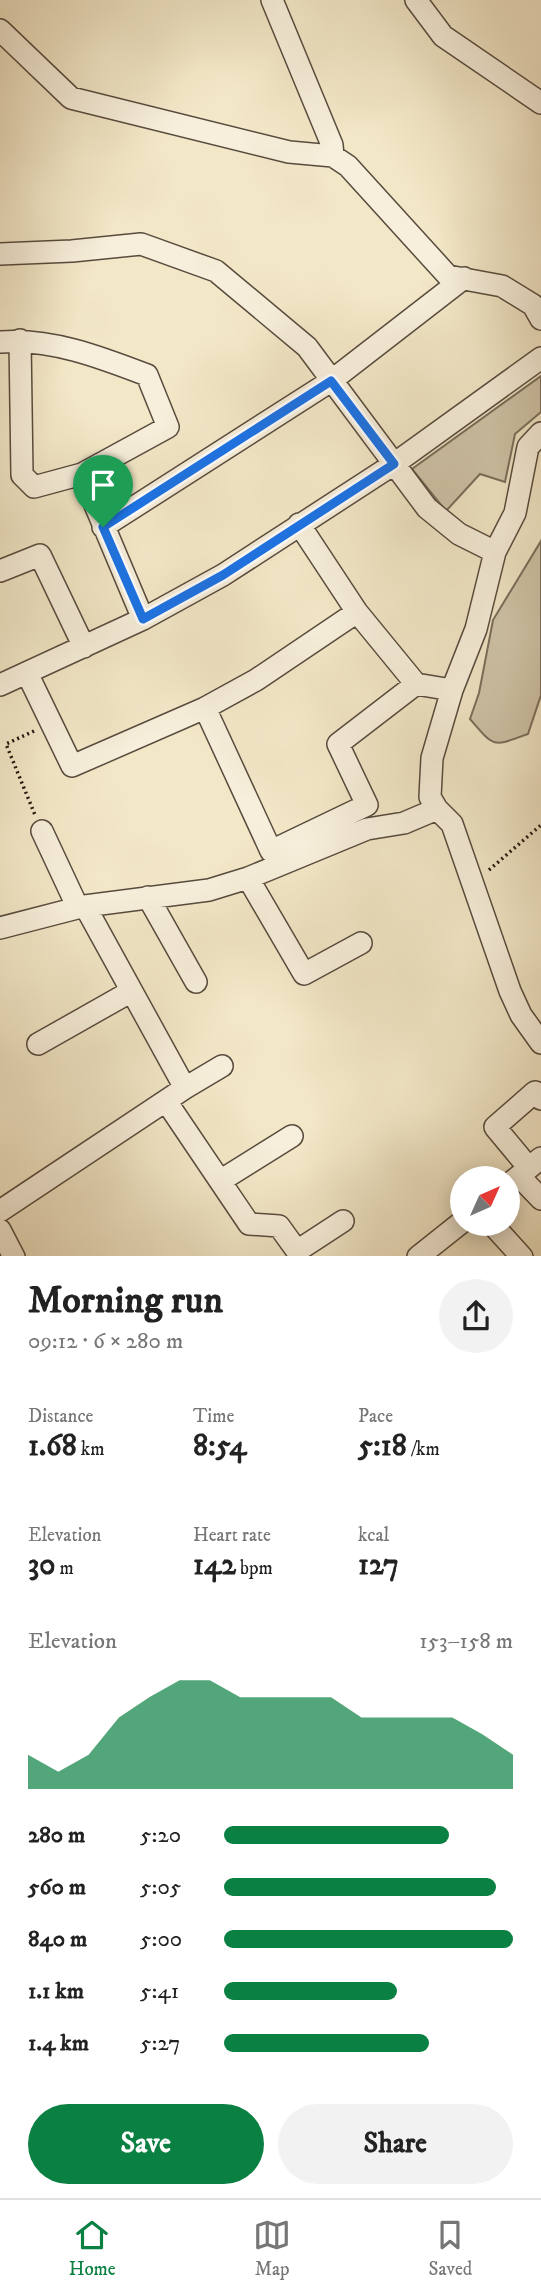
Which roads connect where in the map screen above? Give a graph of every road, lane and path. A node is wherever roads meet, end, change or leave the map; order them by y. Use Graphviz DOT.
graph roads {
  1 [pos="272,0"];
  2 [pos="416,0"];
  3 [pos="0,30"];
  4 [pos="541,103"];
  5 [pos="334,156"];
  6 [pos="0,254"];
  7 [pos="464,278"];
  8 [pos="541,320"];
  9 [pos="10,341"];
  10 [pos="541,358"];
  11 [pos="331,381"];
  12 [pos="541,433"];
  13 [pos="394,464"];
  14 [pos="82,474"];
  15 [pos="299,524"];
  16 [pos="103,527"];
  17 [pos="495,552"];
  18 [pos="0,571"];
  19 [pos="357,612"];
  20 [pos="143,619"];
  21 [pos="84,647"];
  22 [pos="27,673"];
  23 [pos="416,684"];
  24 [pos="0,685"];
  25 [pos="452,690"];
  26 [pos="205,708"];
  27 [pos="52,723"];
  28 [pos="437,809"];
  29 [pos="541,825"];
  30 [pos="42,831"];
  31 [pos="248,878"];
  32 [pos="474,883"];
  33 [pos="148,897"];
  34 [pos="82,907"];
  35 [pos="0,928"];
  36 [pos="361,943"];
  37 [pos="196,982"];
  38 [pos="130,992"];
  39 [pos="541,1043"];
  40 [pos="38,1044"];
  41 [pos="222,1066"];
  42 [pos="185,1088"];
  43 [pos="541,1099"];
  44 [pos="166,1101"];
  45 [pos="292,1136"];
  46 [pos="524,1172"];
  47 [pos="220,1181"];
  48 [pos="541,1199"];
  49 [pos="0,1211"];
  50 [pos="343,1221"];
  51 [pos="0,1230"];
  52 [pos="503,1236"];
  53 [pos="443,1250"];
  54 [pos="14,1256"];
  55 [pos="418,1256"];
  56 [pos="522,1256"];
  1 -- 5 [label="street"];
  2 -- 4 [label="street"];
  3 -- 5 [label="street"];
  5 -- 7 [label="street"];
  6 -- 11 [label="street"];
  7 -- 8 [label="street"];
  7 -- 11 [label="street"];
  9 -- 14 [label="street"];
  9 -- 14 [label="street"];
  10 -- 13 [label="street"];
  11 -- 13 [label="street"];
  11 -- 16 [label="street"];
  12 -- 17 [label="street"];
  13 -- 15 [label="street"];
  13 -- 17 [label="street"];
  14 -- 16 [label="street"];
  15 -- 19 [label="street"];
  15 -- 20 [label="street"];
  16 -- 20 [label="street"];
  17 -- 25 [label="street"];
  18 -- 21 [label="street"];
  19 -- 23 [label="street"];
  19 -- 26 [label="street"];
  20 -- 21 [label="street"];
  21 -- 22 [label="street"];
  22 -- 24 [label="street"];
  22 -- 27 [label="street"];
  23 -- 25 [label="street"];
  23 -- 26 [label="street"];
  25 -- 28 [label="street"];
  26 -- 27 [label="street"];
  27 -- 30 [label="path"];
  28 -- 31 [label="street"];
  28 -- 32 [label="street"];
  29 -- 32 [label="path"];
  30 -- 34 [label="street"];
  31 -- 33 [label="street"];
  31 -- 36 [label="street"];
  32 -- 39 [label="street"];
  33 -- 34 [label="street"];
  33 -- 37 [label="street"];
  34 -- 35 [label="street"];
  34 -- 38 [label="street"];
  38 -- 40 [label="street"];
  38 -- 42 [label="street"];
  41 -- 42 [label="street"];
  42 -- 44 [label="street"];
  43 -- 46 [label="street"];
  44 -- 47 [label="street"];
  44 -- 49 [label="street"];
  45 -- 47 [label="street"];
  46 -- 48 [label="street"];
  47 -- 50 [label="street"];
  51 -- 54 [label="street"];
  52 -- 56 [label="street"];
  53 -- 55 [label="street"];
}
